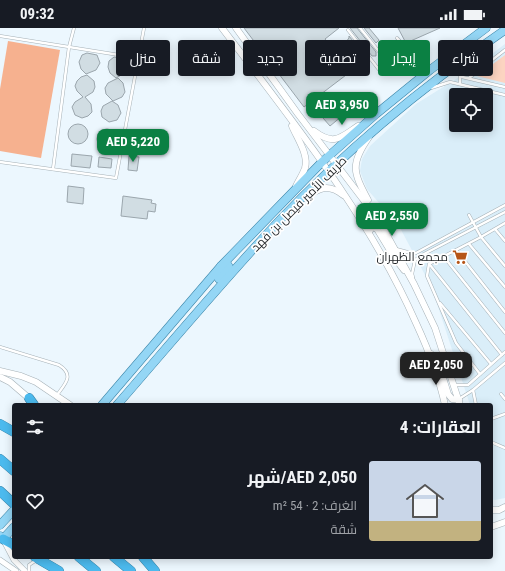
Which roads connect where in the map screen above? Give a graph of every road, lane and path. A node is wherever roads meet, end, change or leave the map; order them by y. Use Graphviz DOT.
graph roads {
  1 [pos="74,28"];
  2 [pos="144,28"];
  3 [pos="222,28"];
  4 [pos="236,28"];
  5 [pos="360,28"];
  6 [pos="486,28"];
  7 [pos="348,30"];
  8 [pos="505,30"];
  9 [pos="0,36"];
  10 [pos="142,40"];
  11 [pos="490,40"];
  12 [pos="69,47"];
  13 [pos="378,50"];
  14 [pos="505,50"];
  15 [pos="116,54"];
  16 [pos="378,68"];
  17 [pos="135,76"];
  18 [pos="441,76"];
  19 [pos="460,76"];
  20 [pos="469,78"];
  21 [pos="460,84"];
  22 [pos="505,87"];
  23 [pos="421,91"];
  24 [pos="505,95"];
  25 [pos="376,114"];
  26 [pos="288,115"];
  27 [pos="307,125"];
  28 [pos="374,130"];
  29 [pos="330,155"];
  30 [pos="0,162"];
  31 [pos="322,162"];
  32 [pos="337,164"];
  33 [pos="53,169"];
  34 [pos="329,171"];
  35 [pos="294,191"];
  36 [pos="348,199"];
  37 [pos="505,205"];
  38 [pos="293,208"];
  39 [pos="505,212"];
  40 [pos="469,214"];
  41 [pos="378,219"];
  42 [pos="473,222"];
  43 [pos="505,224"];
  44 [pos="475,227"];
  45 [pos="495,228"];
  46 [pos="369,232"];
  47 [pos="481,237"];
  48 [pos="505,241"];
  49 [pos="469,244"];
  50 [pos="395,248"];
  51 [pos="456,250"];
  52 [pos="444,257"];
  53 [pos="429,264"];
  54 [pos="221,266"];
  55 [pos="505,266"];
  56 [pos="414,284"];
  57 [pos="505,287"];
  58 [pos="437,300"];
  59 [pos="505,312"];
  60 [pos="505,333"];
  61 [pos="177,336"];
  62 [pos="0,347"];
  63 [pos="427,348"];
  64 [pos="504,353"];
  65 [pos="505,363"];
  66 [pos="491,364"];
  67 [pos="0,371"];
  68 [pos="480,374"];
  69 [pos="0,377"];
  70 [pos="455,385"];
  71 [pos="473,390"];
  72 [pos="502,394"];
  73 [pos="505,399"];
  74 [pos="62,400"];
  75 [pos="459,402"];
  76 [pos="33,403"];
  77 [pos="103,403"];
  78 [pos="119,403"];
  79 [pos="444,403"];
  80 [pos="476,403"];
  81 [pos="505,414"];
  82 [pos="493,418"];
  83 [pos="0,424"];
  84 [pos="12,431"];
  85 [pos="493,443"];
  86 [pos="505,448"];
  87 [pos="0,459"];
  88 [pos="12,470"];
  89 [pos="0,491"];
  90 [pos="12,502"];
  91 [pos="505,507"];
  92 [pos="493,510"];
  93 [pos="12,512"];
  94 [pos="505,522"];
  95 [pos="0,525"];
  96 [pos="493,526"];
  97 [pos="12,529"];
  98 [pos="1,539"];
  99 [pos="12,544"];
  100 [pos="12,557"];
  101 [pos="13,559"];
  102 [pos="38,559"];
  103 [pos="81,559"];
  104 [pos="116,559"];
  105 [pos="145,559"];
  106 [pos="0,560"];
  107 [pos="16,571"];
  108 [pos="25,571"];
  109 [pos="29,571"];
  110 [pos="59,571"];
  111 [pos="96,571"];
  112 [pos="131,571"];
  113 [pos="155,571"];
  1 -- 12 [label="lane"];
  2 -- 10 [label="lane"];
  3 -- 26 [label="street"];
  4 -- 27 [label="street"];
  5 -- 13 [label="lane"];
  6 -- 25 [label="main road, طريف الأمير فيصل بن فهد"];
  7 -- 16 [label="lane"];
  8 -- 11 [label="main road, طريف الأمير فيصل بن فهد"];
  9 -- 12 [label="lane"];
  12 -- 15 [label="lane"];
  12 -- 33 [label="lane"];
  14 -- 20 [label="lane"];
  17 -- 33 [label="lane"];
  18 -- 23 [label="main road, طريف الأمير فيصل بن فهد"];
  19 -- 20 [label="lane"];
  19 -- 21 [label="lane"];
  20 -- 22 [label="lane"];
  21 -- 23 [label="lane"];
  21 -- 24 [label="lane"];
  23 -- 28 [label="main road, طريف الأمير فيصل بن فهد"];
  25 -- 27 [label="street"];
  25 -- 29 [label="main road, طريف الأمير فيصل بن فهد"];
  26 -- 31 [label="street"];
  26 -- 35 [label="street"];
  27 -- 29 [label="street"];
  28 -- 32 [label="main road, طريف الأمير فيصل بن فهد"];
  28 -- 41 [label="street"];
  29 -- 31 [label="main road, طريف الأمير فيصل بن فهد"];
  29 -- 32 [label="street"];
  30 -- 33 [label="lane"];
  31 -- 34 [label="street"];
  31 -- 35 [label="main road, طريف الأمير فيصل بن فهد"];
  32 -- 34 [label="main road, طريف الأمير فيصل بن فهد"];
  32 -- 41 [label="street"];
  34 -- 36 [label="street"];
  34 -- 38 [label="main road, طريف الأمير فيصل بن فهد"];
  35 -- 54 [label="main road, طريف الأمير فيصل بن فهد"];
  36 -- 38 [label="street"];
  36 -- 46 [label="street"];
  37 -- 42 [label="lane"];
  38 -- 61 [label="main road, طريف الأمير فيصل بن فهد"];
  39 -- 44 [label="lane"];
  40 -- 42 [label="lane"];
  41 -- 50 [label="street"];
  42 -- 44 [label="lane"];
  42 -- 50 [label="lane"];
  43 -- 45 [label="lane"];
  44 -- 47 [label="lane"];
  44 -- 56 [label="lane"];
  45 -- 47 [label="lane"];
  45 -- 48 [label="lane"];
  46 -- 56 [label="street"];
  46 -- 63 [label="street"];
  47 -- 49 [label="lane"];
  47 -- 55 [label="lane"];
  49 -- 51 [label="lane"];
  49 -- 57 [label="lane"];
  50 -- 56 [label="street"];
  51 -- 52 [label="lane"];
  51 -- 59 [label="lane"];
  52 -- 53 [label="lane"];
  52 -- 60 [label="lane"];
  53 -- 58 [label="lane"];
  53 -- 64 [label="lane"];
  54 -- 61 [label="main road"];
  54 -- 77 [label="main road, طريف الأمير فيصل بن فهد"];
  56 -- 70 [label="street"];
  58 -- 66 [label="lane"];
  58 -- 68 [label="lane"];
  61 -- 78 [label="main road, طريف الأمير فيصل بن فهد"];
  62 -- 74 [label="lane"];
  63 -- 75 [label="street"];
  63 -- 79 [label="street"];
  64 -- 66 [label="lane"];
  65 -- 71 [label="lane"];
  66 -- 68 [label="lane"];
  67 -- 74 [label="street"];
  68 -- 70 [label="lane"];
  69 -- 76 [label="street"];
  70 -- 75 [label="street"];
  71 -- 75 [label="lane"];
  71 -- 80 [label="lane"];
  72 -- 73 [label="lane"];
  81 -- 82 [label="lane"];
  83 -- 84 [label="highway"];
  85 -- 86 [label="lane"];
  87 -- 88 [label="highway"];
  89 -- 90 [label="highway"];
  91 -- 92 [label="street"];
  93 -- 95 [label="main road"];
  94 -- 96 [label="street"];
  97 -- 98 [label="main road"];
  98 -- 99 [label="highway"];
  98 -- 100 [label="street"];
  101 -- 108 [label="street"];
  102 -- 109 [label="lane"];
  102 -- 110 [label="highway"];
  103 -- 111 [label="highway"];
  104 -- 112 [label="highway"];
  105 -- 113 [label="highway"];
  106 -- 107 [label="street"];
}
